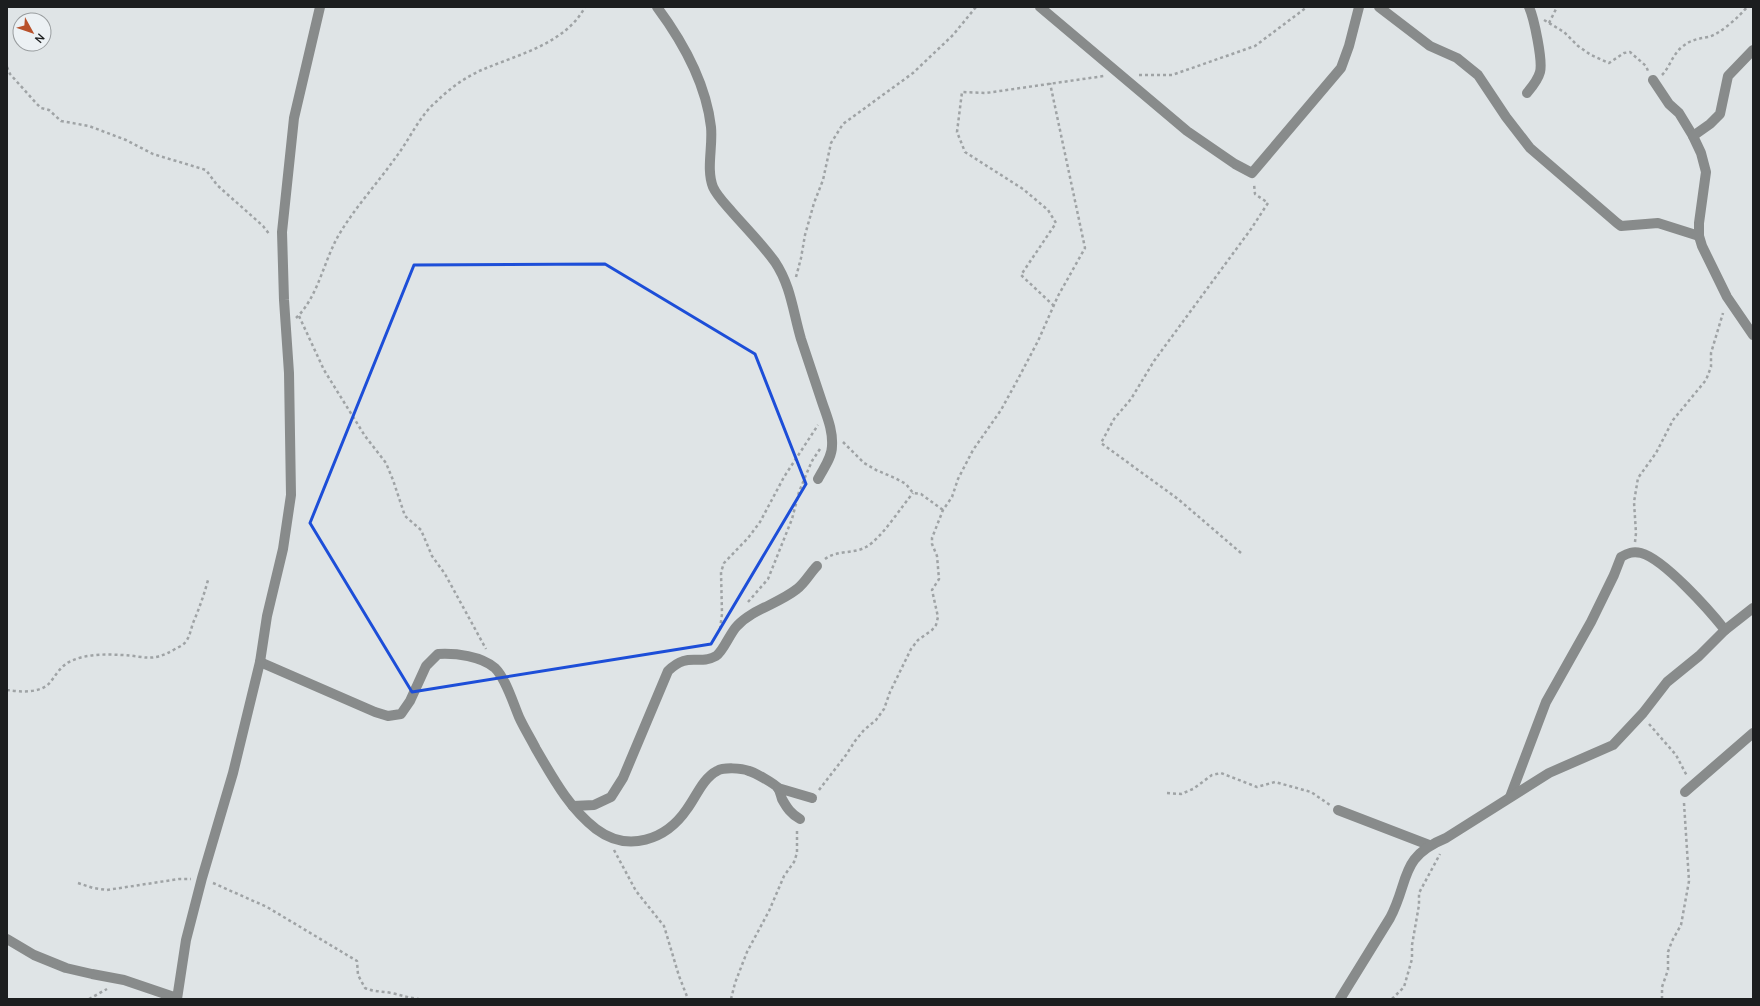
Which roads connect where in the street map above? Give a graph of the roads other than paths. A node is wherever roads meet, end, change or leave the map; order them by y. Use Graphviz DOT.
graph roads {
  1 [pos="320,7"];
  2 [pos="657,7"];
  3 [pos="1040,7"];
  4 [pos="1359,7"];
  5 [pos="1379,7"];
  6 [pos="1530,9"];
  7 [pos="1753,50"];
  8 [pos="1653,80"];
  9 [pos="1527,94"];
  10 [pos="1693,136"];
  11 [pos="1699,236"];
  12 [pos="1753,335"];
  13 [pos="818,479"];
  14 [pos="817,566"];
  15 [pos="1753,608"];
  16 [pos="1725,630"];
  17 [pos="260,662"];
  18 [pos="1753,733"];
  19 [pos="778,788"];
  20 [pos="1685,792"];
  21 [pos="1510,797"];
  22 [pos="812,798"];
  23 [pos="573,806"];
  24 [pos="1338,810"];
  25 [pos="800,819"];
  26 [pos="1429,845"];
  27 [pos="7,939"];
  28 [pos="177,998"];
  29 [pos="1340,999"];
  1 -- 17 [label="street"];
  2 -- 13 [label="street"];
  3 -- 4 [label="street"];
  5 -- 11 [label="street"];
  6 -- 9 [label="street"];
  7 -- 10 [label="street"];
  8 -- 10 [label="street"];
  10 -- 11 [label="street"];
  11 -- 12 [label="street"];
  14 -- 23 [label="street"];
  15 -- 16 [label="street"];
  16 -- 21 [label="street"];
  16 -- 21 [label="street"];
  17 -- 23 [label="street"];
  17 -- 28 [label="street"];
  18 -- 20 [label="street"];
  19 -- 22 [label="street"];
  19 -- 23 [label="street"];
  19 -- 25 [label="street"];
  21 -- 26 [label="street"];
  24 -- 26 [label="street"];
  26 -- 29 [label="street"];
  27 -- 28 [label="street"];
}
